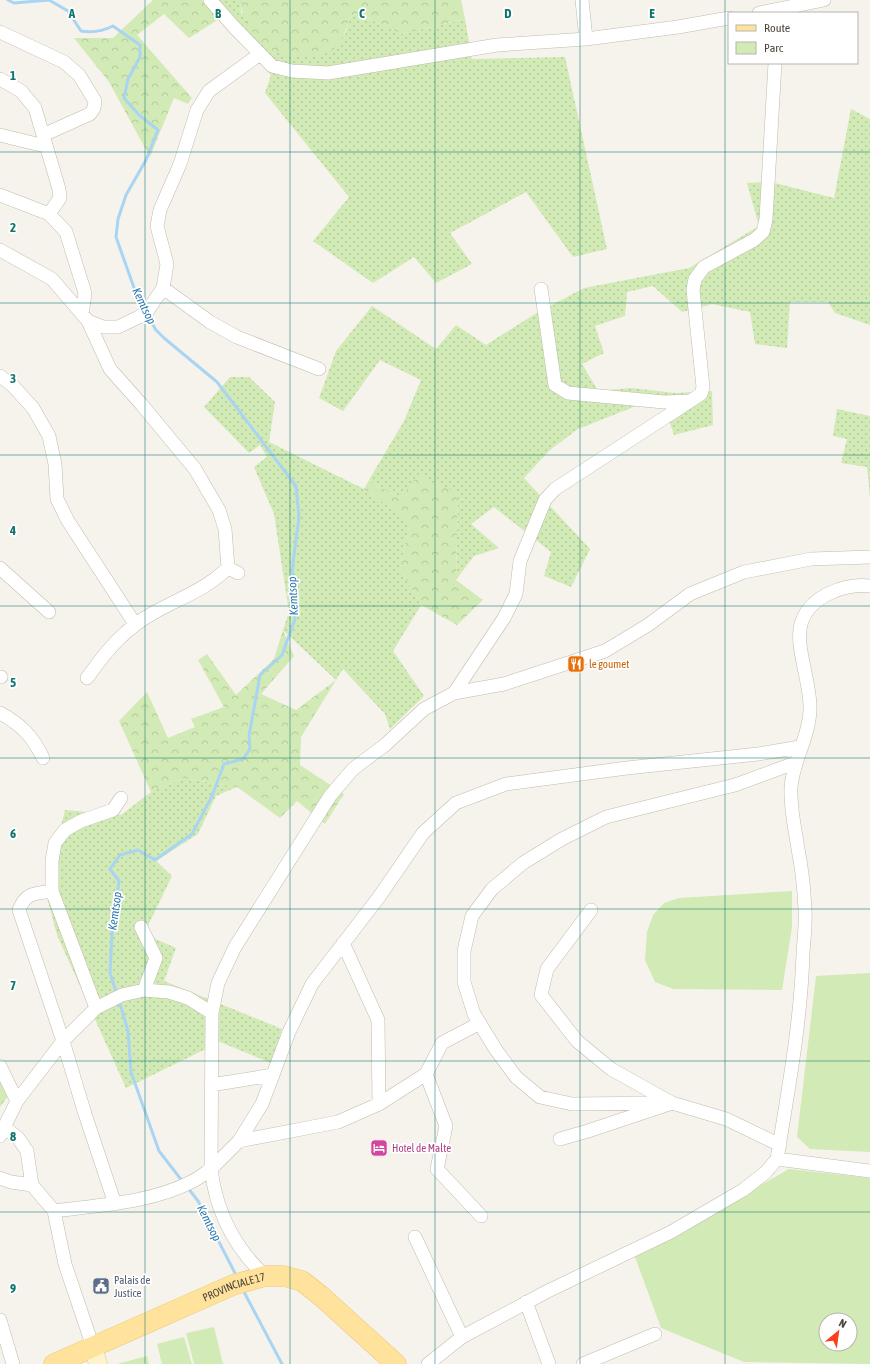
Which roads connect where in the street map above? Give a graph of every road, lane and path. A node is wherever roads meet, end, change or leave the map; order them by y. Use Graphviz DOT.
graph roads {
  1 [pos="210,0"];
  2 [pos="582,0"];
  3 [pos="824,0"];
  4 [pos="778,11"];
  5 [pos="728,18"];
  6 [pos="0,32"];
  7 [pos="586,39"];
  8 [pos="260,54"];
  9 [pos="775,64"];
  10 [pos="0,79"];
  11 [pos="0,135"];
  12 [pos="44,140"];
  13 [pos="0,195"];
  14 [pos="49,214"];
  15 [pos="0,250"];
  16 [pos="163,288"];
  17 [pos="541,289"];
  18 [pos="85,318"];
  19 [pos="319,369"];
  20 [pos="0,376"];
  21 [pos="691,401"];
  22 [pos="870,557"];
  23 [pos="0,568"];
  24 [pos="870,586"];
  25 [pos="49,612"];
  26 [pos="135,624"];
  27 [pos="87,678"];
  28 [pos="454,693"];
  29 [pos="0,714"];
  30 [pos="800,747"];
  31 [pos="43,758"];
  32 [pos="795,763"];
  33 [pos="121,798"];
  34 [pos="52,891"];
  35 [pos="591,910"];
  36 [pos="141,927"];
  37 [pos="343,943"];
  38 [pos="144,990"];
  39 [pos="96,1008"];
  40 [pos="212,1013"];
  41 [pos="480,1023"];
  42 [pos="63,1041"];
  43 [pos="0,1066"];
  44 [pos="426,1074"];
  45 [pos="273,1075"];
  46 [pos="211,1085"];
  47 [pos="17,1101"];
  48 [pos="672,1103"];
  49 [pos="378,1104"];
  50 [pos="2,1132"];
  51 [pos="560,1139"];
  52 [pos="239,1142"];
  53 [pos="780,1145"];
  54 [pos="777,1159"];
  55 [pos="211,1169"];
  56 [pos="870,1171"];
  57 [pos="0,1178"];
  58 [pos="32,1185"];
  59 [pos="115,1204"];
  60 [pos="54,1211"];
  61 [pos="481,1216"];
  62 [pos="414,1237"];
  63 [pos="249,1280"];
  64 [pos="526,1302"];
  65 [pos="0,1320"];
  66 [pos="655,1334"];
  67 [pos="462,1337"];
  68 [pos="95,1355"];
  69 [pos="13,1364"];
  70 [pos="54,1364"];
  71 [pos="396,1364"];
  72 [pos="428,1364"];
  73 [pos="549,1364"];
  74 [pos="583,1364"];
  1 -- 8 [label="street"];
  2 -- 7 [label="street"];
  3 -- 4 [label="street"];
  5 -- 7 [label="street"];
  6 -- 12 [label="street"];
  7 -- 8 [label="street"];
  8 -- 16 [label="street"];
  9 -- 21 [label="street"];
  10 -- 12 [label="street"];
  11 -- 12 [label="street"];
  12 -- 14 [label="street"];
  13 -- 14 [label="street"];
  14 -- 18 [label="street"];
  15 -- 18 [label="street"];
  16 -- 18 [label="street"];
  16 -- 19 [label="street"];
  17 -- 21 [label="street"];
  18 -- 26 [label="street"];
  20 -- 26 [label="street"];
  21 -- 28 [label="street"];
  22 -- 28 [label="street"];
  23 -- 25 [label="street"];
  24 -- 30 [label="street"];
  26 -- 27 [label="street"];
  28 -- 40 [label="street"];
  29 -- 31 [label="street"];
  30 -- 32 [label="street"];
  30 -- 37 [label="street"];
  32 -- 41 [label="street"];
  32 -- 53 [label="street"];
  33 -- 34 [label="street"];
  34 -- 39 [label="street"];
  34 -- 42 [label="street"];
  35 -- 48 [label="street"];
  36 -- 38 [label="street"];
  37 -- 45 [label="street"];
  37 -- 49 [label="street"];
  38 -- 39 [label="street"];
  38 -- 40 [label="street"];
  39 -- 42 [label="street"];
  40 -- 46 [label="street"];
  41 -- 44 [label="street"];
  41 -- 48 [label="street"];
  42 -- 47 [label="street"];
  42 -- 59 [label="street"];
  43 -- 47 [label="street"];
  44 -- 49 [label="street"];
  44 -- 61 [label="street"];
  45 -- 46 [label="street"];
  45 -- 52 [label="street"];
  46 -- 55 [label="street"];
  47 -- 50 [label="street"];
  48 -- 51 [label="street"];
  48 -- 53 [label="street"];
  49 -- 52 [label="street"];
  50 -- 58 [label="street"];
  52 -- 55 [label="street"];
  53 -- 54 [label="street"];
  54 -- 56 [label="street"];
  54 -- 64 [label="street"];
  55 -- 59 [label="street"];
  55 -- 63 [label="street"];
  57 -- 58 [label="street"];
  58 -- 60 [label="street"];
  59 -- 60 [label="street"];
  60 -- 68 [label="street"];
  62 -- 67 [label="street"];
  63 -- 68 [label="main road, PROVINCIALE 17"];
  63 -- 71 [label="main road, PROVINCIALE 17"];
  64 -- 67 [label="street"];
  64 -- 73 [label="street"];
  65 -- 69 [label="street"];
  66 -- 74 [label="street"];
  67 -- 72 [label="street"];
  68 -- 70 [label="main road, PROVINCIALE 17"];
}
